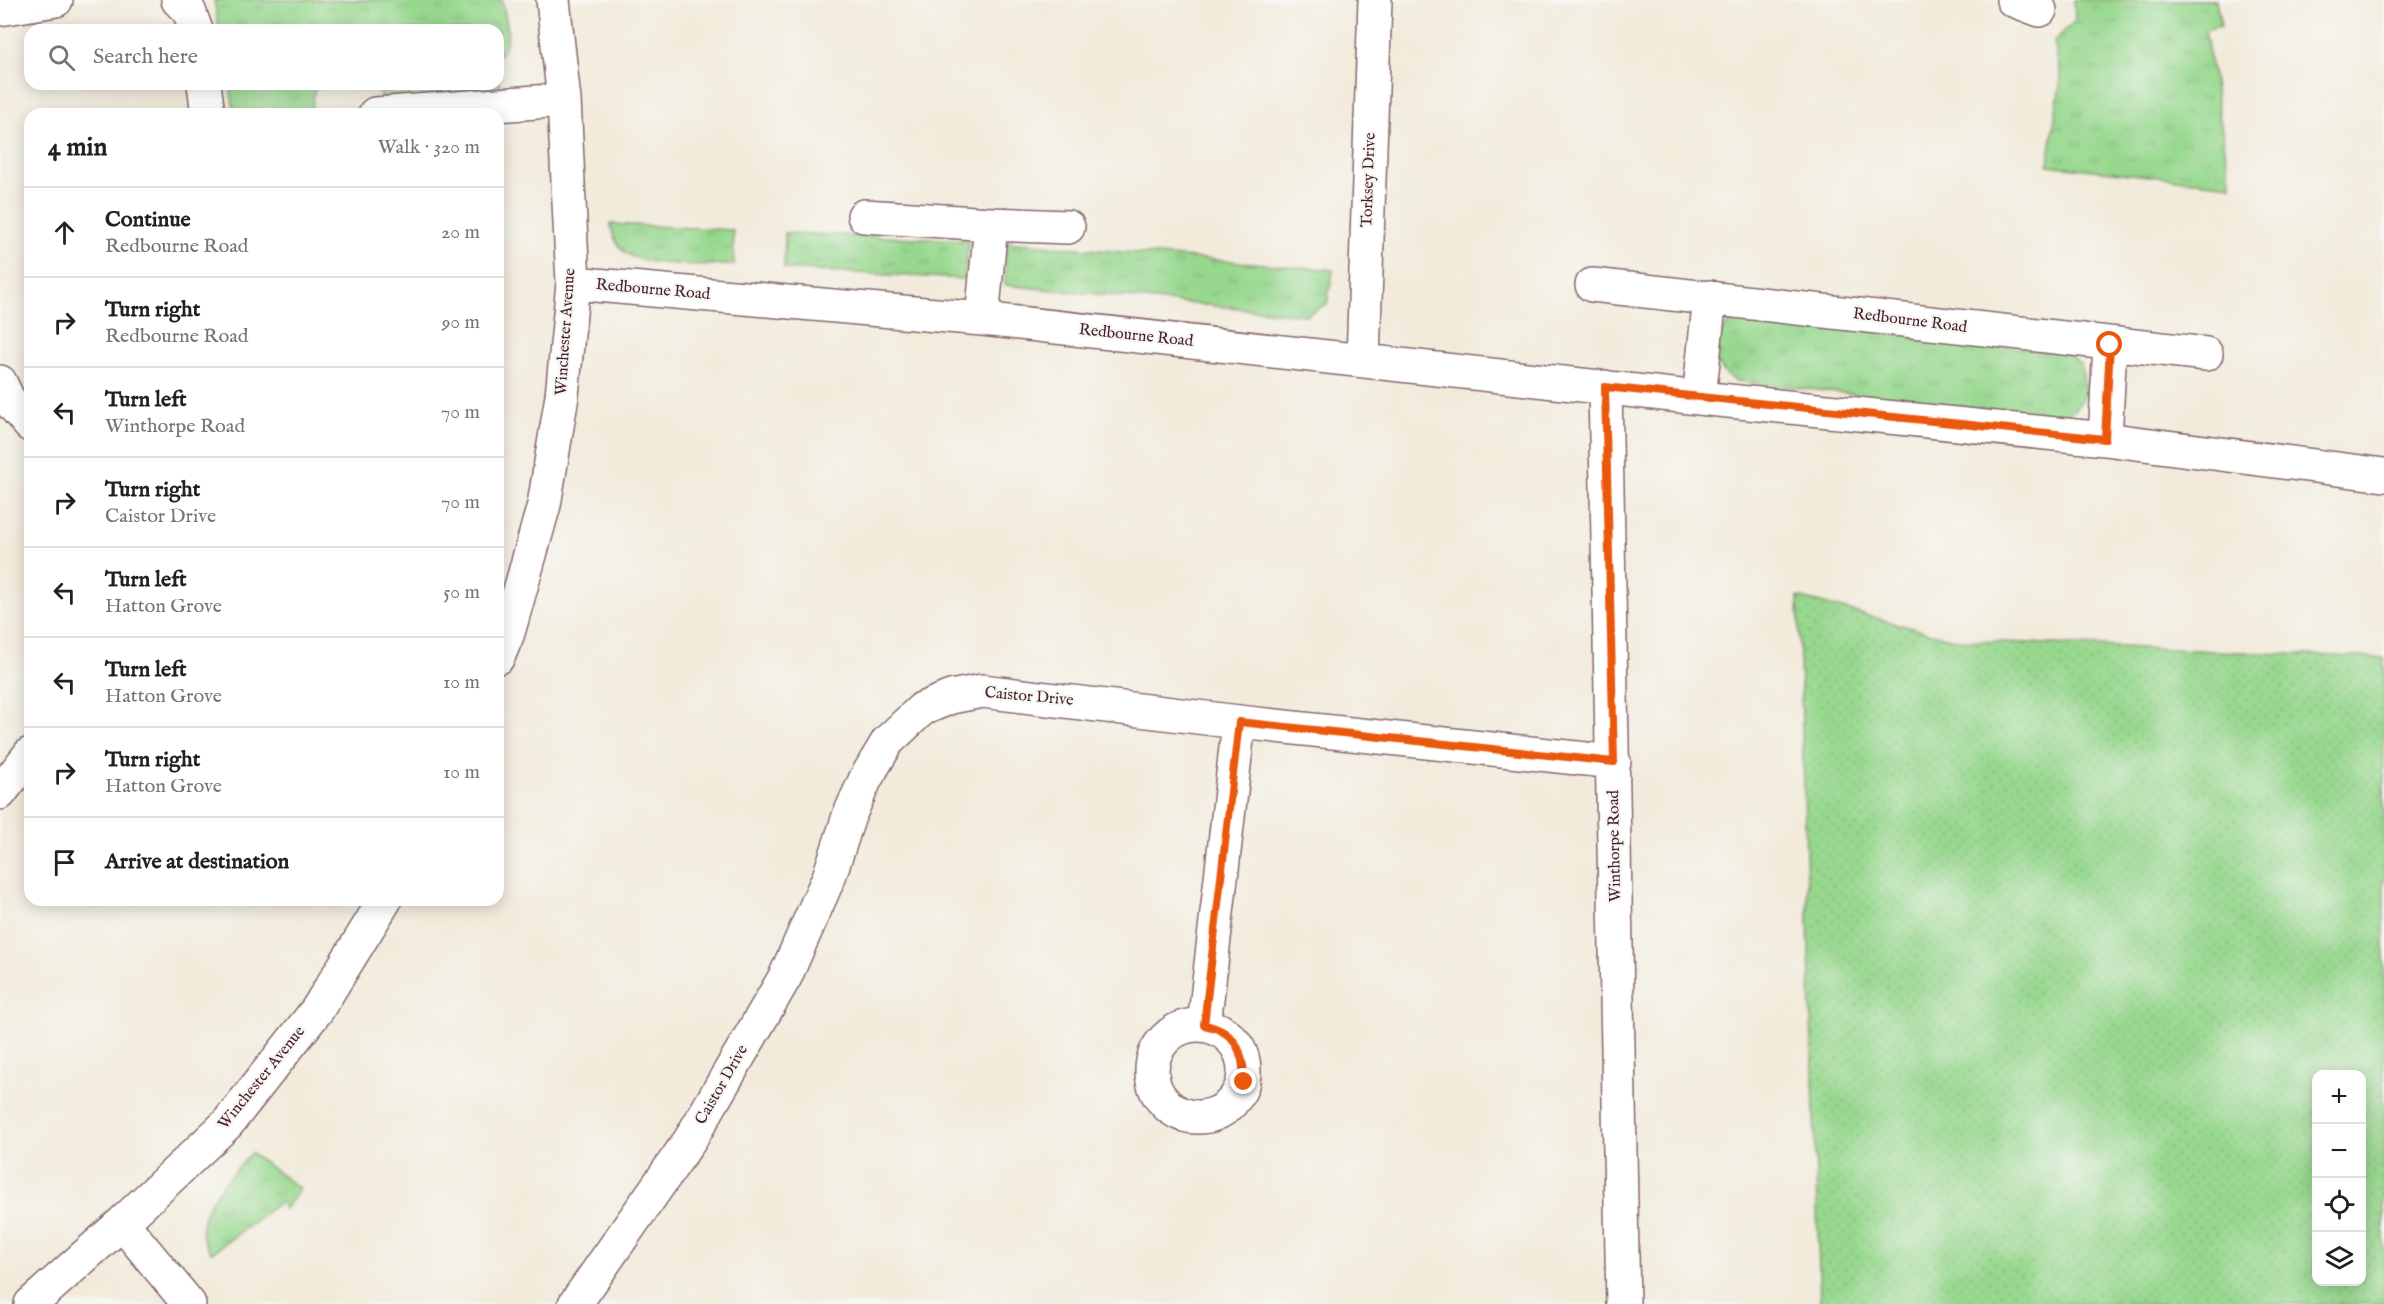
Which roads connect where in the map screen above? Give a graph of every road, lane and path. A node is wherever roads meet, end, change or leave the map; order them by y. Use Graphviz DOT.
graph roads {
  1 [pos="56,0"];
  2 [pos="178,0"];
  3 [pos="553,0"];
  4 [pos="1375,0"];
  5 [pos="0,9"];
  6 [pos="194,24"];
  7 [pos="205,90"];
  8 [pos="564,100"];
  9 [pos="207,108"];
  10 [pos="456,108"];
  11 [pos="864,216"];
  12 [pos="991,224"];
  13 [pos="1068,227"];
  14 [pos="573,283"];
  15 [pos="1592,285"];
  16 [pos="1710,297"];
  17 [pos="982,319"];
  18 [pos="2110,345"];
  19 [pos="2206,354"];
  20 [pos="1363,360"];
  21 [pos="0,382"];
  22 [pos="1605,387"];
  23 [pos="1699,398"];
  24 [pos="24,419"];
  25 [pos="2105,439"];
  26 [pos="2384,475"];
  27 [pos="504,643"];
  28 [pos="1239,722"];
  29 [pos="24,762"];
  30 [pos="1614,762"];
  31 [pos="0,793"];
  32 [pos="381,906"];
  33 [pos="1204,1025"];
  34 [pos="122,1223"];
  35 [pos="580,1302"];
  36 [pos="31,1304"];
  37 [pos="189,1304"];
  38 [pos="1623,1304"];
  1 -- 5 [label="street"];
  2 -- 6 [label="street"];
  3 -- 8 [label="street, Winchester Avenue"];
  4 -- 20 [label="street, Torksey Drive"];
  7 -- 9 [label="street"];
  8 -- 10 [label="street"];
  8 -- 14 [label="street, Winchester Avenue"];
  11 -- 12 [label="street"];
  12 -- 13 [label="street"];
  12 -- 17 [label="street"];
  14 -- 17 [label="street, Redbourne Road"];
  14 -- 27 [label="street, Winchester Avenue"];
  15 -- 16 [label="street, Redbourne Road"];
  16 -- 18 [label="street, Redbourne Road"];
  16 -- 23 [label="street"];
  17 -- 20 [label="street, Redbourne Road"];
  18 -- 19 [label="street, Redbourne Road"];
  18 -- 25 [label="street"];
  20 -- 22 [label="street, Redbourne Road"];
  21 -- 24 [label="street"];
  22 -- 23 [label="street, Redbourne Road"];
  22 -- 30 [label="street, Winthorpe Road"];
  23 -- 25 [label="street, Redbourne Road"];
  25 -- 26 [label="street, Redbourne Road"];
  28 -- 30 [label="street, Caistor Drive"];
  28 -- 33 [label="street"];
  28 -- 35 [label="street, Caistor Drive"];
  29 -- 31 [label="street"];
  30 -- 38 [label="street, Winthorpe Road"];
  32 -- 34 [label="street, Winchester Avenue"];
  34 -- 36 [label="street, Winchester Avenue"];
  34 -- 37 [label="street"];
}
